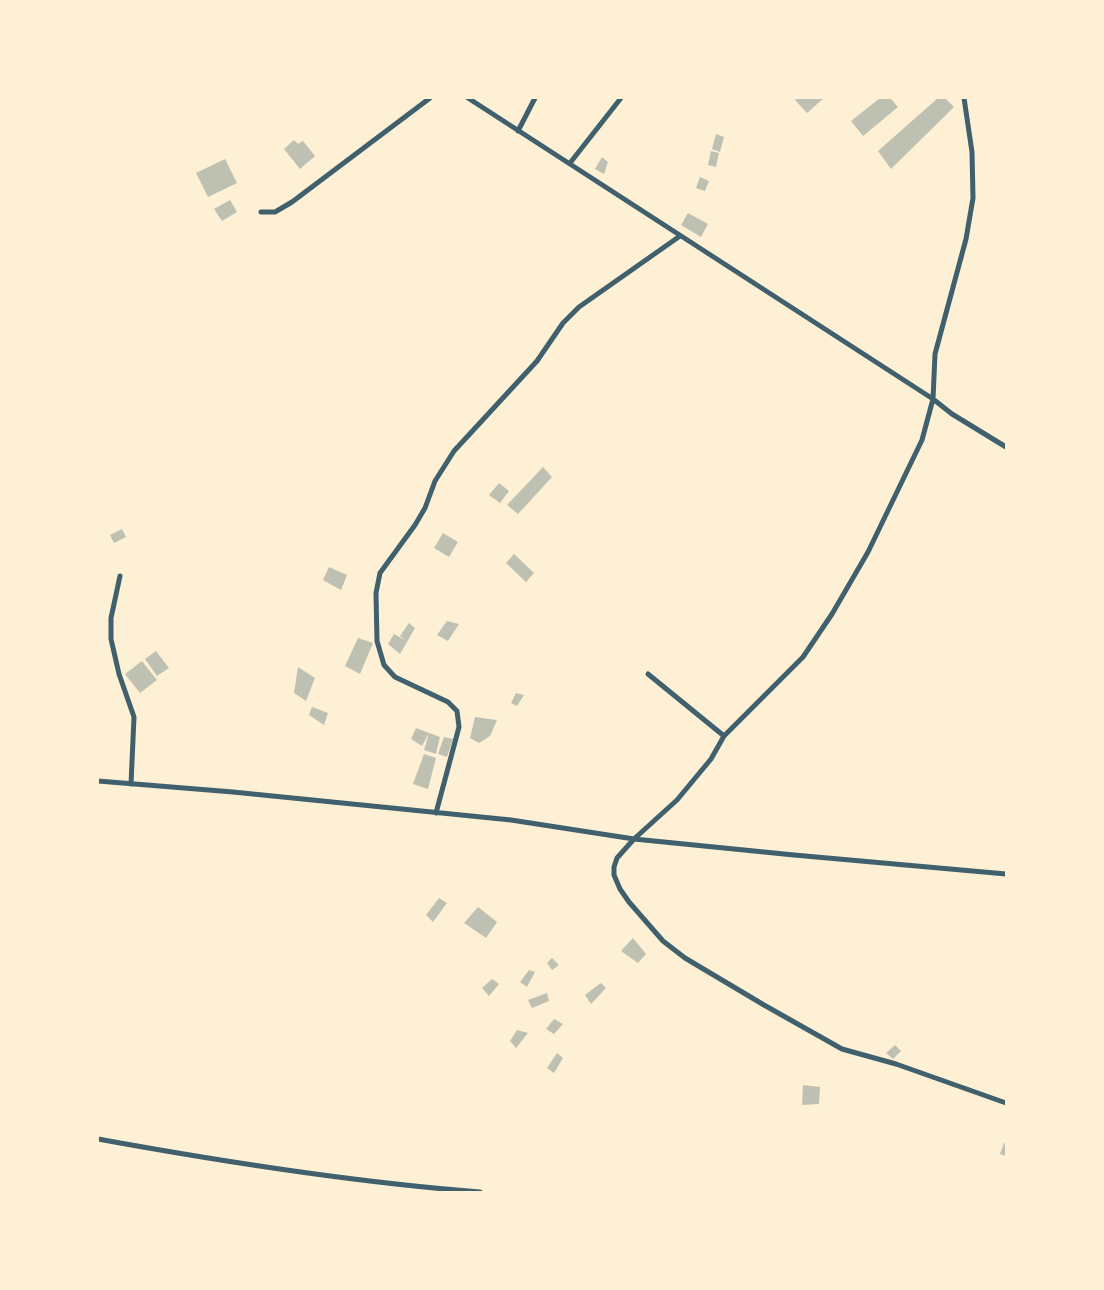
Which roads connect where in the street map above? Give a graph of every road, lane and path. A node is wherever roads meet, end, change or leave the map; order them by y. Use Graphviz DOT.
graph roads {
  1 [pos="430,98"];
  2 [pos="468,98"];
  3 [pos="535,98"];
  4 [pos="621,98"];
  5 [pos="964,98"];
  6 [pos="518,131"];
  7 [pos="570,163"];
  8 [pos="261,212"];
  9 [pos="680,236"];
  10 [pos="933,399"];
  11 [pos="1006,447"];
  12 [pos="120,576"];
  13 [pos="648,674"];
  14 [pos="724,736"];
  15 [pos="98,781"];
  16 [pos="131,784"];
  17 [pos="436,813"];
  18 [pos="634,839"];
  19 [pos="1006,874"];
  20 [pos="1006,1103"];
  21 [pos="98,1139"];
  22 [pos="480,1192"];
  1 -- 8 [label="street"];
  2 -- 6 [label="street"];
  3 -- 6 [label="street"];
  4 -- 7 [label="street"];
  5 -- 10 [label="street"];
  6 -- 7 [label="street"];
  7 -- 9 [label="street"];
  9 -- 10 [label="street"];
  9 -- 17 [label="street"];
  10 -- 11 [label="street"];
  10 -- 14 [label="street"];
  12 -- 16 [label="street"];
  13 -- 14 [label="street"];
  14 -- 18 [label="street"];
  15 -- 16 [label="street"];
  16 -- 17 [label="street"];
  17 -- 18 [label="street"];
  18 -- 19 [label="street"];
  18 -- 20 [label="street"];
  21 -- 22 [label="street"];
}
